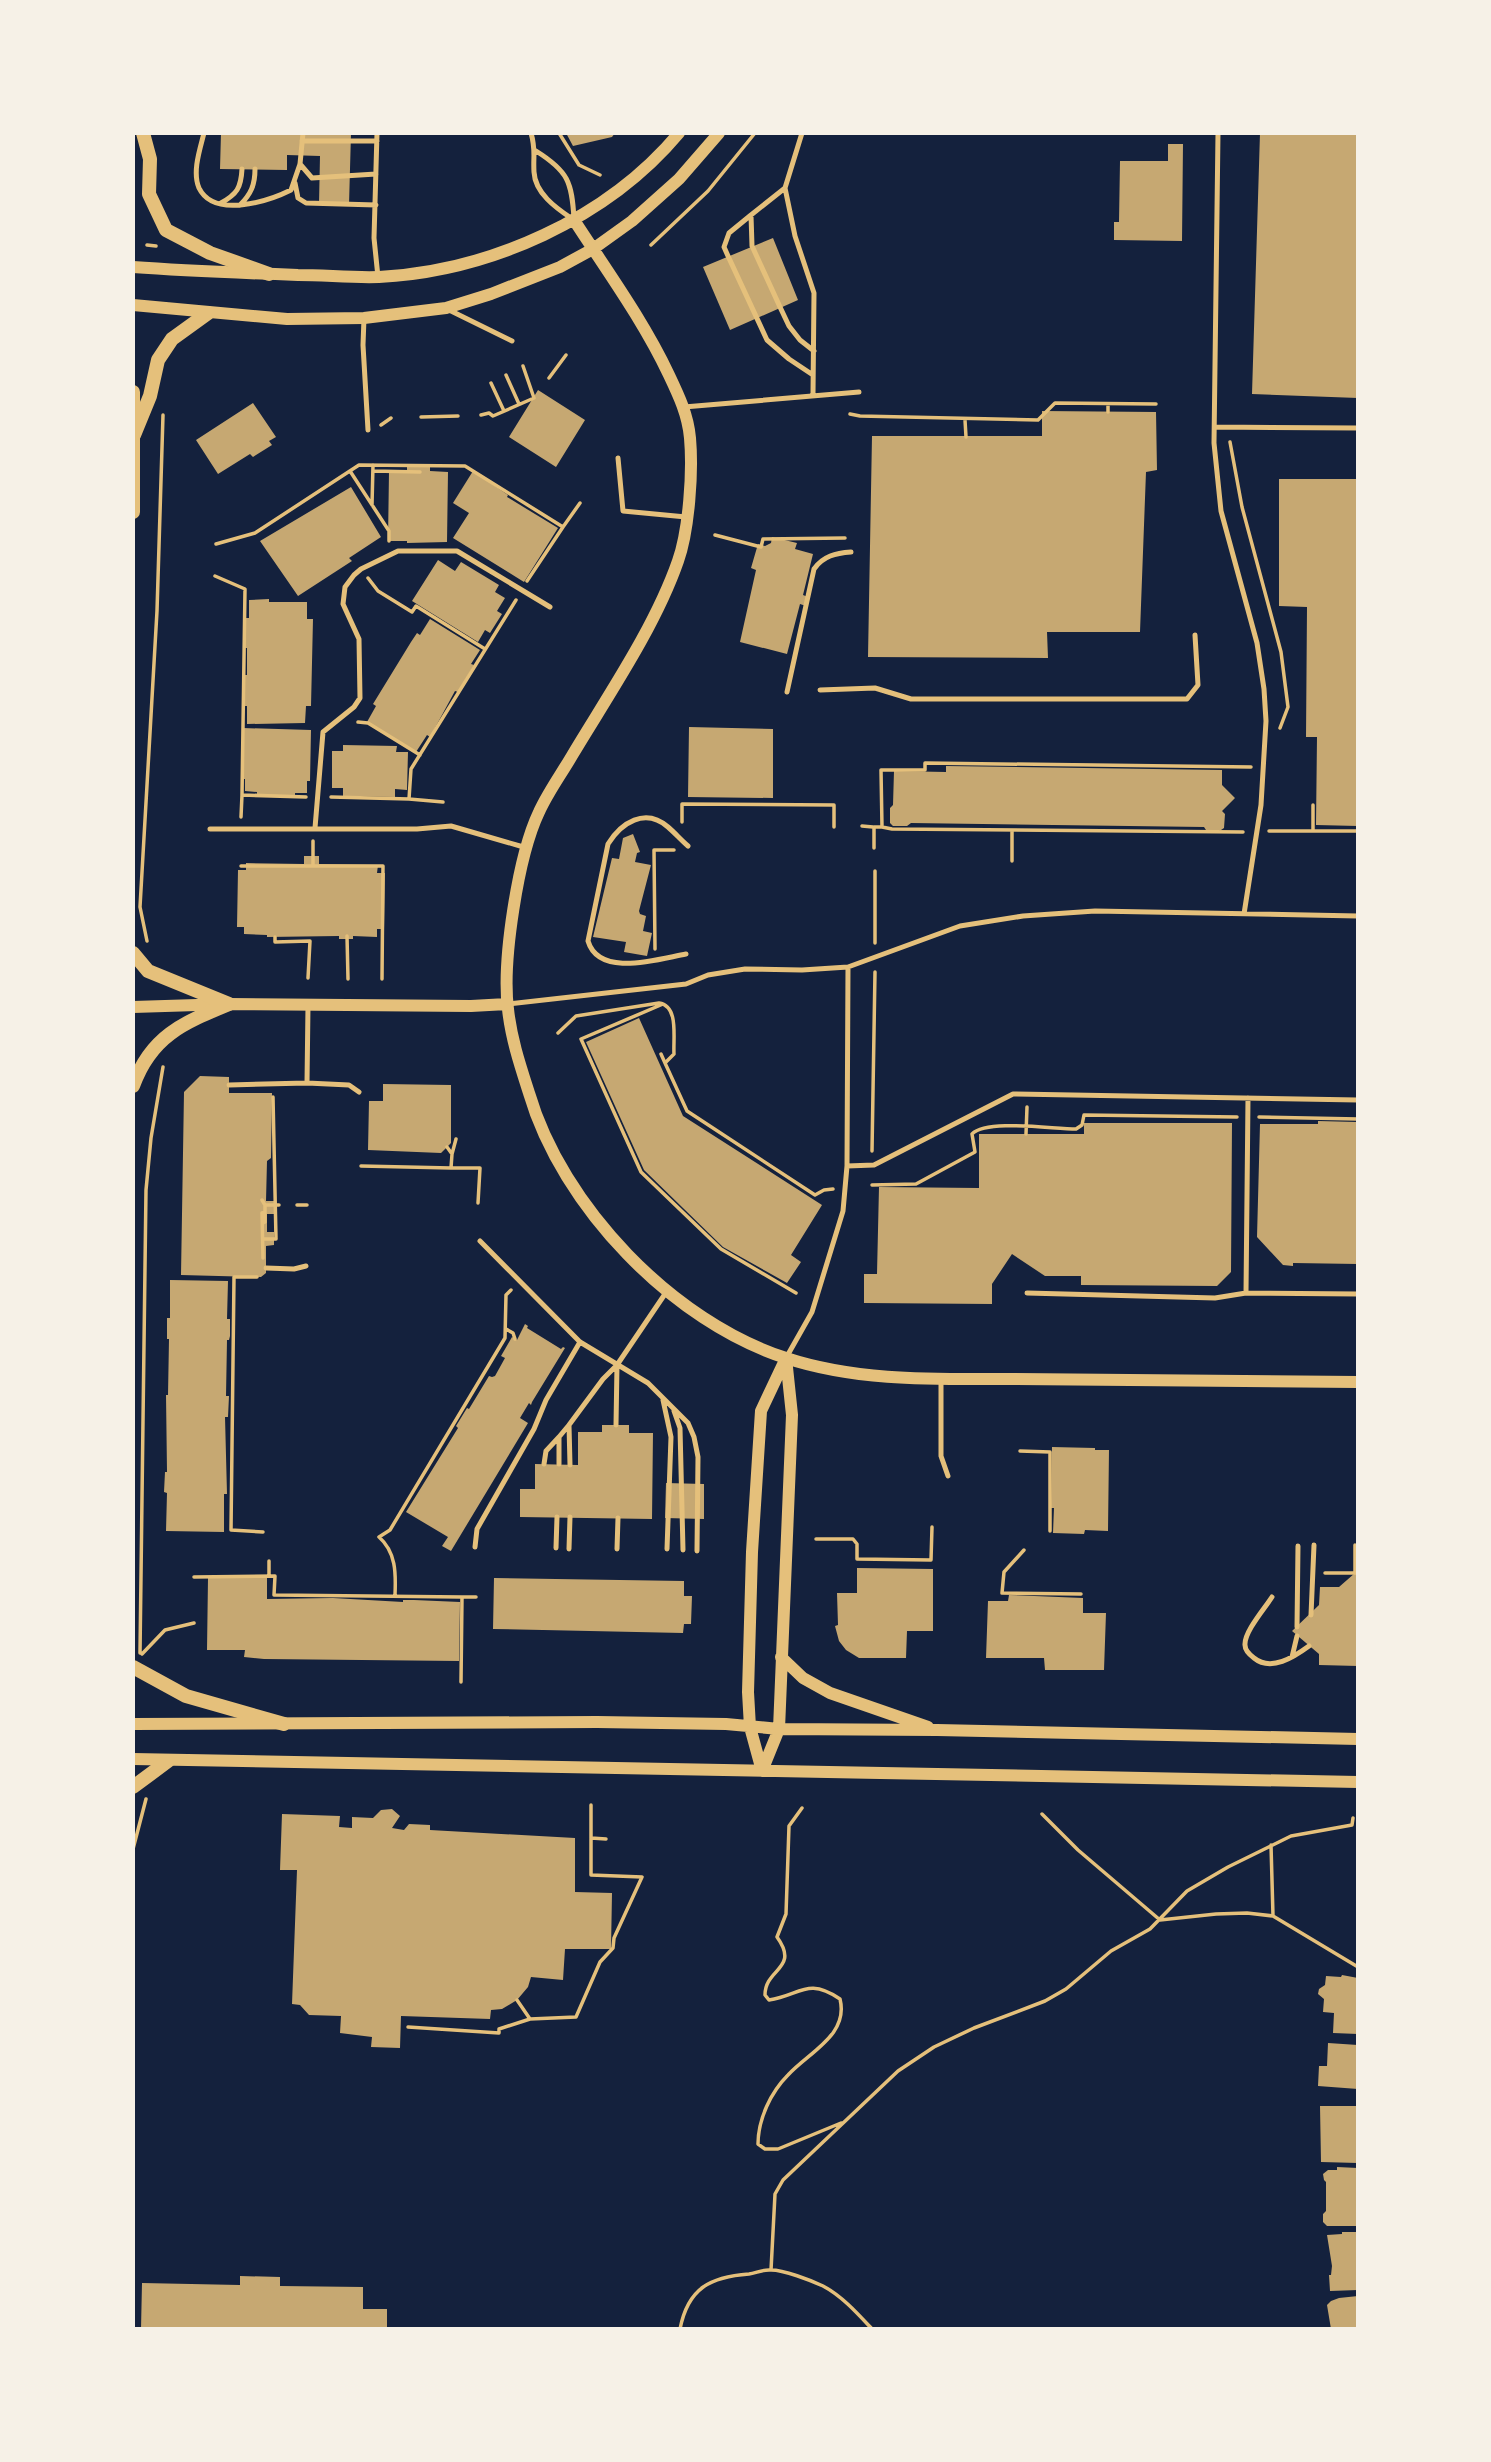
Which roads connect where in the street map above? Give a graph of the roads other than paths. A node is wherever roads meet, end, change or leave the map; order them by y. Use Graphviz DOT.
graph roads {
  1 [pos="143,133"];
  2 [pos="204,133"];
  3 [pos="303,133"];
  4 [pos="377,133"];
  5 [pos="531,133"];
  6 [pos="679,133"];
  7 [pos="719,133"];
  8 [pos="802,133"];
  9 [pos="1218,133"];
  10 [pos="303,141"];
  11 [pos="377,141"];
  12 [pos="536,151"];
  13 [pos="300,164"];
  14 [pos="242,169"];
  15 [pos="255,169"];
  16 [pos="376,174"];
  17 [pos="295,182"];
  18 [pos="785,188"];
  19 [pos="221,203"];
  20 [pos="240,205"];
  21 [pos="376,205"];
  22 [pos="751,215"];
  23 [pos="574,220"];
  24 [pos="593,249"];
  25 [pos="133,267"];
  26 [pos="269,274"];
  27 [pos="378,277"];
  28 [pos="133,305"];
  29 [pos="446,308"];
  30 [pos="208,313"];
  31 [pos="364,318"];
  32 [pos="512,341"];
  33 [pos="814,351"];
  34 [pos="813,375"];
  35 [pos="133,392"];
  36 [pos="859,392"];
  37 [pos="813,394"];
  38 [pos="684,407"];
  39 [pos="1215,427"];
  40 [pos="1358,428"];
  41 [pos="368,430"];
  42 [pos="134,435"];
  43 [pos="618,458"];
  44 [pos="133,512"];
  45 [pos="686,517"];
  46 [pos="851,552"];
  47 [pos="550,607"];
  48 [pos="1195,635"];
  49 [pos="820,690"];
  50 [pos="787,692"];
  51 [pos="315,828"];
  52 [pos="210,830"];
  53 [pos="688,846"];
  54 [pos="527,848"];
  55 [pos="1244,914"];
  56 [pos="1358,916"];
  57 [pos="133,953"];
  58 [pos="686,954"];
  59 [pos="848,967"];
  60 [pos="229,1004"];
  61 [pos="507,1004"];
  62 [pos="308,1006"];
  63 [pos="133,1007"];
  64 [pos="307,1083"];
  65 [pos="229,1085"];
  66 [pos="133,1086"];
  67 [pos="359,1092"];
  68 [pos="1248,1098"];
  69 [pos="1358,1100"];
  70 [pos="847,1166"];
  71 [pos="480,1241"];
  72 [pos="265,1266"];
  73 [pos="306,1266"];
  74 [pos="667,1291"];
  75 [pos="1027,1293"];
  76 [pos="1246,1293"];
  77 [pos="1358,1294"];
  78 [pos="580,1342"];
  79 [pos="786,1358"];
  80 [pos="617,1366"];
  81 [pos="940,1379"];
  82 [pos="1358,1382"];
  83 [pos="662,1397"];
  84 [pos="673,1408"];
  85 [pos="569,1425"];
  86 [pos="616,1425"];
  87 [pos="559,1437"];
  88 [pos="544,1464"];
  89 [pos="559,1464"];
  90 [pos="570,1465"];
  91 [pos="948,1476"];
  92 [pos="557,1517"];
  93 [pos="570,1517"];
  94 [pos="618,1518"];
  95 [pos="1314,1545"];
  96 [pos="1298,1546"];
  97 [pos="475,1548"];
  98 [pos="556,1548"];
  99 [pos="569,1549"];
  100 [pos="617,1549"];
  101 [pos="667,1549"];
  102 [pos="683,1550"];
  103 [pos="697,1550"];
  104 [pos="1272,1597"];
  105 [pos="1311,1615"];
  106 [pos="1297,1627"];
  107 [pos="1297,1636"];
  108 [pos="1309,1646"];
  109 [pos="781,1657"];
  110 [pos="1292,1657"];
  111 [pos="137,1661"];
  112 [pos="133,1724"];
  113 [pos="284,1724"];
  114 [pos="750,1727"];
  115 [pos="779,1729"];
  116 [pos="937,1730"];
  117 [pos="1358,1739"];
  118 [pos="133,1759"];
  119 [pos="169,1761"];
  120 [pos="762,1771"];
  121 [pos="1358,1782"];
  122 [pos="133,1787"];
  1 -- 26 [label="main road"];
  2 -- 19 [label="lane"];
  3 -- 10 [label="lane"];
  4 -- 11 [label="lane"];
  5 -- 12 [label="lane"];
  6 -- 23 [label="street"];
  7 -- 24 [label="street"];
  8 -- 18 [label="lane"];
  9 -- 39 [label="lane"];
  10 -- 11 [label="lane"];
  10 -- 13 [label="lane"];
  11 -- 16 [label="lane"];
  12 -- 23 [label="lane"];
  12 -- 23 [label="lane"];
  13 -- 16 [label="lane"];
  13 -- 17 [label="lane"];
  14 -- 19 [label="lane"];
  15 -- 20 [label="lane"];
  16 -- 21 [label="lane"];
  17 -- 20 [label="lane"];
  17 -- 21 [label="lane"];
  18 -- 22 [label="lane"];
  18 -- 33 [label="lane"];
  19 -- 20 [label="lane"];
  21 -- 27 [label="lane"];
  22 -- 33 [label="lane"];
  22 -- 34 [label="lane"];
  23 -- 24 [label="street"];
  23 -- 27 [label="street"];
  24 -- 29 [label="street"];
  24 -- 38 [label="street"];
  25 -- 26 [label="street"];
  26 -- 27 [label="street"];
  28 -- 30 [label="street"];
  29 -- 31 [label="street"];
  29 -- 32 [label="lane"];
  30 -- 31 [label="street"];
  30 -- 42 [label="main road"];
  31 -- 41 [label="lane"];
  33 -- 34 [label="lane"];
  34 -- 37 [label="lane"];
  35 -- 42 [label="main road"];
  36 -- 37 [label="lane"];
  37 -- 38 [label="lane"];
  38 -- 45 [label="street"];
  39 -- 40 [label="lane"];
  39 -- 55 [label="lane"];
  42 -- 44 [label="main road"];
  43 -- 45 [label="lane"];
  45 -- 54 [label="street"];
  46 -- 50 [label="lane"];
  47 -- 51 [label="lane"];
  48 -- 49 [label="lane"];
  51 -- 52 [label="lane"];
  51 -- 54 [label="lane"];
  53 -- 58 [label="lane"];
  54 -- 61 [label="street"];
  55 -- 56 [label="lane"];
  55 -- 59 [label="lane"];
  57 -- 60 [label="main road"];
  59 -- 61 [label="lane"];
  59 -- 70 [label="lane"];
  60 -- 62 [label="street"];
  60 -- 63 [label="street"];
  60 -- 66 [label="main road"];
  61 -- 62 [label="street"];
  61 -- 74 [label="street"];
  62 -- 64 [label="lane"];
  64 -- 65 [label="lane"];
  64 -- 67 [label="lane"];
  68 -- 69 [label="lane"];
  68 -- 70 [label="lane"];
  68 -- 76 [label="lane"];
  70 -- 79 [label="lane"];
  71 -- 78 [label="lane"];
  72 -- 73 [label="lane"];
  74 -- 79 [label="street"];
  74 -- 80 [label="lane"];
  75 -- 76 [label="lane"];
  76 -- 77 [label="lane"];
  78 -- 80 [label="lane"];
  78 -- 97 [label="lane"];
  79 -- 81 [label="street"];
  79 -- 109 [label="street"];
  79 -- 114 [label="street"];
  80 -- 83 [label="lane"];
  80 -- 85 [label="lane"];
  80 -- 86 [label="lane"];
  81 -- 82 [label="street"];
  81 -- 91 [label="lane"];
  83 -- 84 [label="lane"];
  83 -- 101 [label="lane"];
  84 -- 102 [label="lane"];
  84 -- 103 [label="lane"];
  85 -- 87 [label="lane"];
  85 -- 90 [label="lane"];
  87 -- 88 [label="lane"];
  87 -- 89 [label="lane"];
  92 -- 98 [label="lane"];
  93 -- 99 [label="lane"];
  94 -- 100 [label="lane"];
  95 -- 105 [label="lane"];
  96 -- 106 [label="lane"];
  104 -- 110 [label="lane"];
  107 -- 110 [label="lane"];
  108 -- 110 [label="lane"];
  109 -- 115 [label="street"];
  109 -- 116 [label="street"];
  111 -- 113 [label="main road"];
  112 -- 113 [label="street"];
  113 -- 114 [label="street"];
  114 -- 115 [label="street"];
  114 -- 120 [label="street"];
  115 -- 116 [label="street"];
  115 -- 120 [label="street"];
  116 -- 117 [label="street"];
  118 -- 119 [label="street"];
  119 -- 120 [label="street"];
  119 -- 122 [label="main road"];
  120 -- 121 [label="street"];
}
